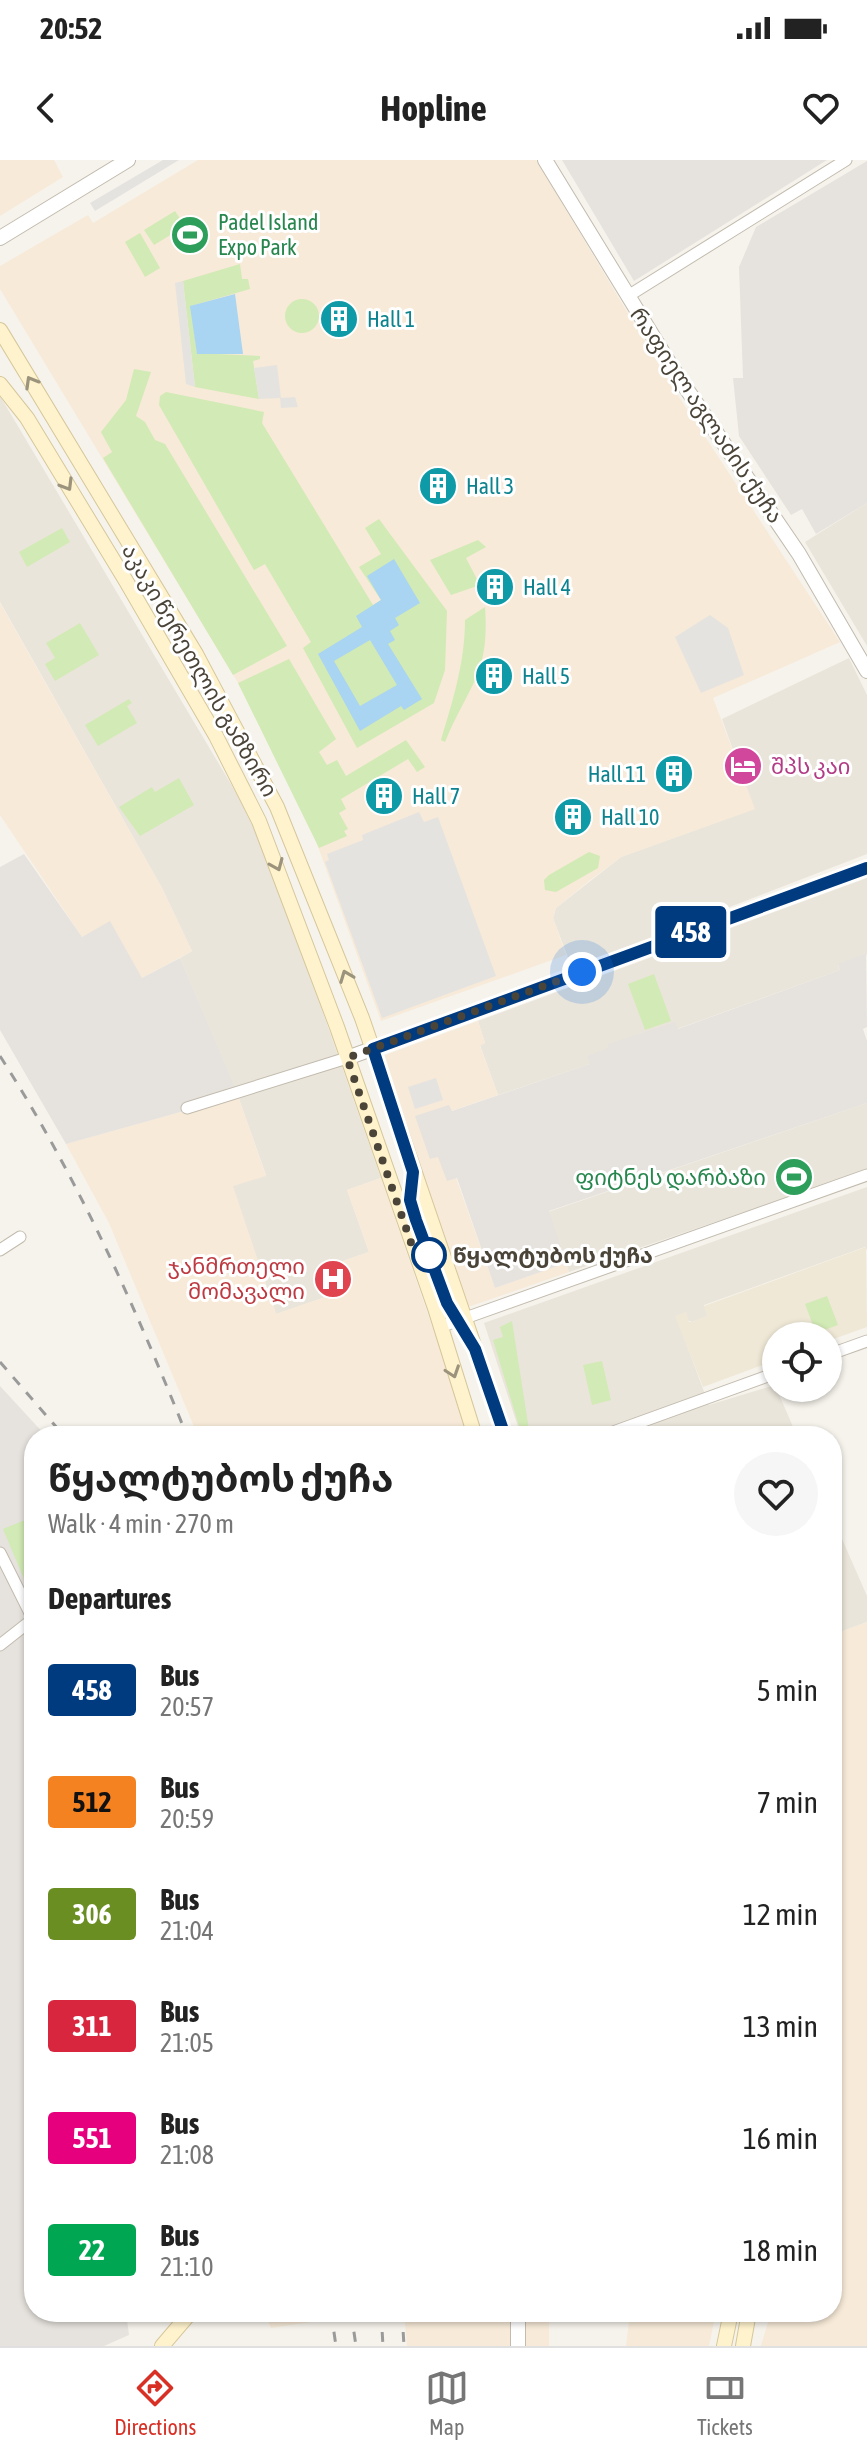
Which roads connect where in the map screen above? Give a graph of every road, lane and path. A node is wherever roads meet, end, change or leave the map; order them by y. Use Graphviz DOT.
graph roads {
  1 [pos="128,160"];
  2 [pos="545,160"];
  3 [pos="846,160"];
  4 [pos="0,238"];
  5 [pos="628,296"];
  6 [pos="0,330"];
  7 [pos="0,384"];
  8 [pos="867,671"];
  9 [pos="867,868"];
  10 [pos="373,1049"];
  11 [pos="347,1058"];
  12 [pos="187,1108"];
  13 [pos="867,1175"];
  14 [pos="20,1237"];
  15 [pos="0,1250"];
  16 [pos="467,1318"];
  17 [pos="440,1327"];
  18 [pos="867,1341"];
  19 [pos="842,1350"];
  20 [pos="762,1378"];
  21 [pos="472,1426"];
  22 [pos="502,1426"];
  23 [pos="630,1426"];
  24 [pos="0,1553"];
  25 [pos="24,1601"];
  26 [pos="24,1626"];
  27 [pos="0,1645"];
  28 [pos="182,2322"];
  29 [pos="518,2322"];
  30 [pos="729,2322"];
  31 [pos="747,2322"];
  32 [pos="162,2346"];
  33 [pos="518,2346"];
  34 [pos="724,2346"];
  35 [pos="743,2346"];
  1 -- 4 [label="street"];
  2 -- 5 [label="street, რაფიელ აგლაძის ქუჩა"];
  3 -- 5 [label="street"];
  5 -- 8 [label="street, რაფიელ აგლაძის ქუჩა"];
  10 -- 6 [label="main road, აკაკი წერეთლის გამზირი, one-way"];
  7 -- 11 [label="main road, აკაკი წერეთლის გამზირი, one-way"];
  9 -- 10 [label="street"];
  10 -- 11 [label="street"];
  10 -- 16 [label="main road, აკაკი წერეთლის გამზირი"];
  11 -- 12 [label="street"];
  11 -- 17 [label="main road, აკაკი წერეთლის გამზირი"];
  13 -- 16 [label="street"];
  14 -- 15 [label="street"];
  16 -- 17 [label="street"];
  16 -- 22 [label="main road, აკაკი წერეთლის გამზირი"];
  17 -- 21 [label="main road, აკაკი წერეთლის გამზირი, one-way"];
  18 -- 19 [label="street"];
  20 -- 23 [label="street"];
  24 -- 25 [label="street"];
  26 -- 27 [label="street"];
  28 -- 32 [label="main road"];
  29 -- 33 [label="street"];
  30 -- 34 [label="main road"];
  31 -- 35 [label="main road"];
}
